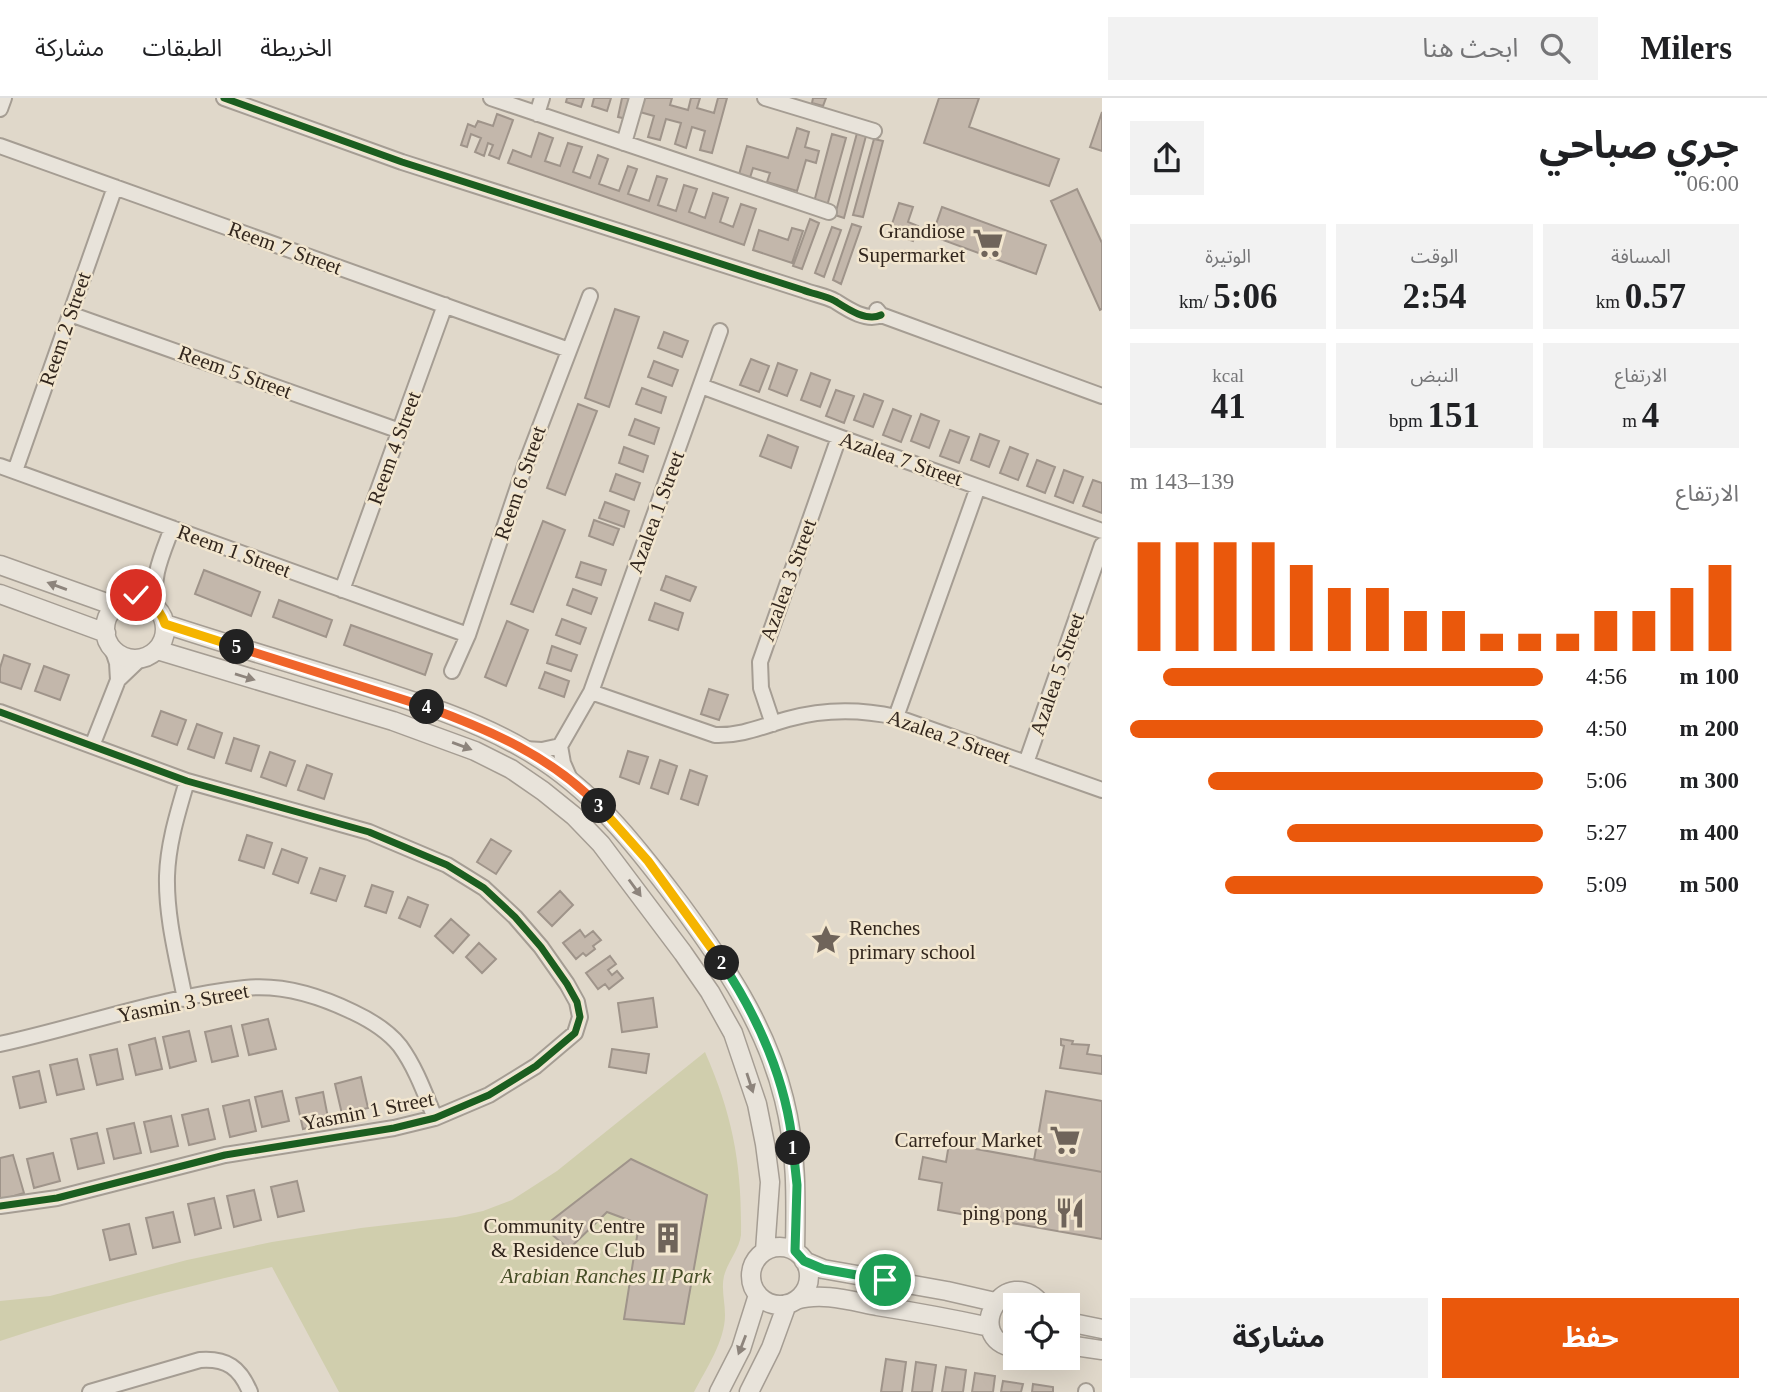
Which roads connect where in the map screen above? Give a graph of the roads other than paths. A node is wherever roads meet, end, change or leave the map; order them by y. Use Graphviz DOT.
graph roads {
  1 [pos="4,98"];
  2 [pos="224,98"];
  3 [pos="491,98"];
  4 [pos="542,98"];
  5 [pos="637,98"];
  6 [pos="765,98"];
  7 [pos="0,109"];
  8 [pos="537,114"];
  9 [pos="874,131"];
  10 [pos="624,143"];
  11 [pos="0,146"];
  12 [pos="115,187"];
  13 [pos="829,212"];
  14 [pos="590,296"];
  15 [pos="445,305"];
  16 [pos="70,314"];
  17 [pos="720,331"];
  18 [pos="569,349"];
  19 [pos="701,386"];
  20 [pos="1102,397"];
  21 [pos="400,431"];
  22 [pos="839,438"];
  23 [pos="0,466"];
  24 [pos="15,471"];
  25 [pos="978,486"];
  26 [pos="172,528"];
  27 [pos="1102,531"];
  28 [pos="1102,545"];
  29 [pos="0,565"];
  30 [pos="155,575"];
  31 [pos="342,590"];
  32 [pos="0,594"];
  33 [pos="122,603"];
  34 [pos="161,616"];
  35 [pos="468,635"];
  36 [pos="109,641"];
  37 [pos="149,654"];
  38 [pos="452,671"];
  39 [pos="118,680"];
  40 [pos="591,692"];
  41 [pos="0,712"];
  42 [pos="896,717"];
  43 [pos="773,724"];
  44 [pos="92,746"];
  45 [pos="560,746"];
  46 [pos="524,749"];
  47 [pos="1026,763"];
  48 [pos="570,779"];
  49 [pos="187,781"];
  50 [pos="1102,790"];
  51 [pos="185,999"];
  52 [pos="0,1044"];
  53 [pos="435,1118"];
  54 [pos="0,1206"];
  55 [pos="765,1251"];
  56 [pos="800,1256"];
  57 [pos="885,1280"];
  58 [pos="947,1291"];
  59 [pos="758,1295"];
  60 [pos="1003,1296"];
  61 [pos="792,1302"];
  62 [pos="995,1302"];
  63 [pos="880,1306"];
  64 [pos="943,1317"];
  65 [pos="1080,1324"];
  66 [pos="990,1327"];
  67 [pos="1102,1329"];
  68 [pos="1003,1344"];
  69 [pos="1080,1347"];
  70 [pos="1102,1350"];
  71 [pos="90,1392"];
  72 [pos="248,1392"];
  73 [pos="719,1392"];
  74 [pos="750,1392"];
  1 -- 7 [label="street"];
  2 -- 20 [label="street"];
  3 -- 8 [label="street"];
  4 -- 8 [label="street"];
  5 -- 10 [label="street"];
  6 -- 9 [label="street"];
  8 -- 10 [label="street"];
  10 -- 13 [label="street"];
  11 -- 12 [label="street, Reem 7 Street"];
  12 -- 15 [label="street, Reem 7 Street"];
  12 -- 16 [label="street, Reem 2 Street"];
  14 -- 18 [label="street, Reem 6 Street"];
  15 -- 18 [label="street, Reem 7 Street"];
  15 -- 21 [label="street, Reem 4 Street"];
  16 -- 21 [label="street, Reem 5 Street"];
  16 -- 24 [label="street, Reem 2 Street"];
  17 -- 19 [label="street, Azalea 1 Street"];
  18 -- 35 [label="street, Reem 6 Street"];
  19 -- 22 [label="street, Azalea 7 Street"];
  19 -- 40 [label="street, Azalea 1 Street"];
  21 -- 31 [label="street, Reem 4 Street"];
  22 -- 25 [label="street, Azalea 7 Street"];
  22 -- 43 [label="street, Azalea 3 Street"];
  23 -- 24 [label="street, Reem 1 Street"];
  24 -- 26 [label="street, Reem 1 Street"];
  25 -- 27 [label="street, Azalea 7 Street"];
  25 -- 42 [label="street"];
  26 -- 30 [label="street"];
  26 -- 31 [label="street, Reem 1 Street"];
  28 -- 47 [label="street, Azalea 5 Street"];
  33 -- 29 [label="street, one-way"];
  30 -- 33 [label="street"];
  30 -- 34 [label="street"];
  31 -- 35 [label="street, Reem 1 Street"];
  32 -- 36 [label="street"];
  33 -- 34 [label="street"];
  33 -- 36 [label="street"];
  34 -- 37 [label="street"];
  34 -- 46 [label="street"];
  35 -- 38 [label="street, Reem 6 Street"];
  36 -- 37 [label="street"];
  36 -- 39 [label="street"];
  37 -- 39 [label="street"];
  37 -- 55 [label="street, one-way"];
  39 -- 44 [label="street"];
  40 -- 43 [label="street, Azalea 2 Street"];
  40 -- 45 [label="street, Azalea 1 Street"];
  41 -- 44 [label="street, Yasmin 1 Street"];
  42 -- 43 [label="street, Azalea 2 Street"];
  42 -- 47 [label="street, Azalea 2 Street"];
  44 -- 49 [label="street, Yasmin 1 Street"];
  45 -- 46 [label="street"];
  45 -- 48 [label="street"];
  46 -- 48 [label="street"];
  47 -- 50 [label="street, Azalea 2 Street"];
  48 -- 56 [label="street"];
  49 -- 51 [label="street"];
  49 -- 53 [label="street, Yasmin 1 Street"];
  51 -- 52 [label="street, Yasmin 3 Street"];
  51 -- 53 [label="street, Yasmin 3 Street"];
  53 -- 54 [label="street, Yasmin 1 Street"];
  55 -- 56 [label="street"];
  55 -- 59 [label="street"];
  56 -- 57 [label="street"];
  56 -- 61 [label="street"];
  57 -- 58 [label="street"];
  57 -- 63 [label="street"];
  58 -- 62 [label="street"];
  58 -- 64 [label="street"];
  59 -- 61 [label="street"];
  59 -- 73 [label="street, one-way"];
  60 -- 62 [label="street"];
  61 -- 63 [label="street"];
  61 -- 74 [label="street"];
  62 -- 66 [label="street"];
  63 -- 64 [label="street"];
  64 -- 66 [label="street"];
  65 -- 67 [label="street"];
  66 -- 68 [label="street"];
  69 -- 70 [label="street"];
  71 -- 72 [label="street"];
}
